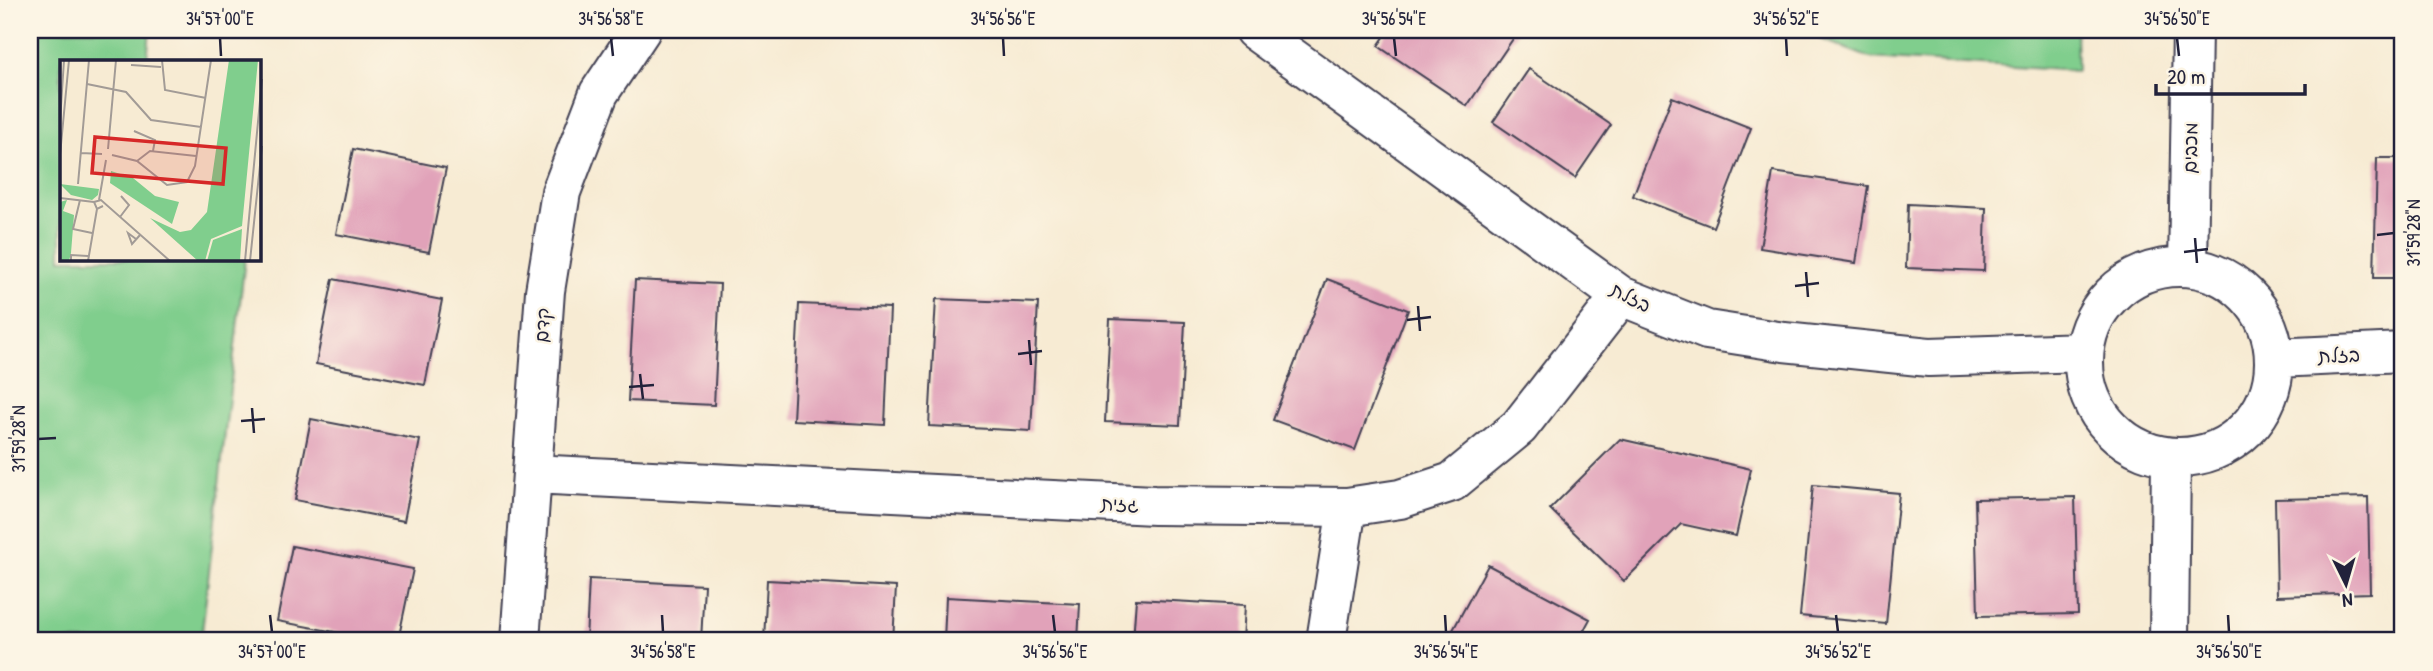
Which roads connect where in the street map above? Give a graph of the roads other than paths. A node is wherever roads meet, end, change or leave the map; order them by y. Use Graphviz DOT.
graph roads {
  1 [pos="640,30"];
  2 [pos="1254,30"];
  3 [pos="2192,30"];
  4 [pos="2188,267"];
  5 [pos="1621,296"];
  6 [pos="2084,352"];
  7 [pos="2403,352"];
  8 [pos="2275,358"];
  9 [pos="2171,457"];
  10 [pos="532,474"];
  11 [pos="1347,508"];
  12 [pos="520,641"];
  13 [pos="1326,641"];
  14 [pos="2169,641"];
  1 -- 10 [label="street, קדם"];
  2 -- 5 [label="street, בזלת"];
  3 -- 4 [label="street, מכבים"];
  4 -- 6 [label="street"];
  4 -- 8 [label="street"];
  5 -- 6 [label="street, בזלת"];
  5 -- 11 [label="street, גזית"];
  6 -- 9 [label="street"];
  7 -- 8 [label="street, בזלת"];
  8 -- 9 [label="street"];
  9 -- 14 [label="street"];
  10 -- 11 [label="street, גזית"];
  10 -- 12 [label="street, קדם"];
  11 -- 13 [label="street"];
}
